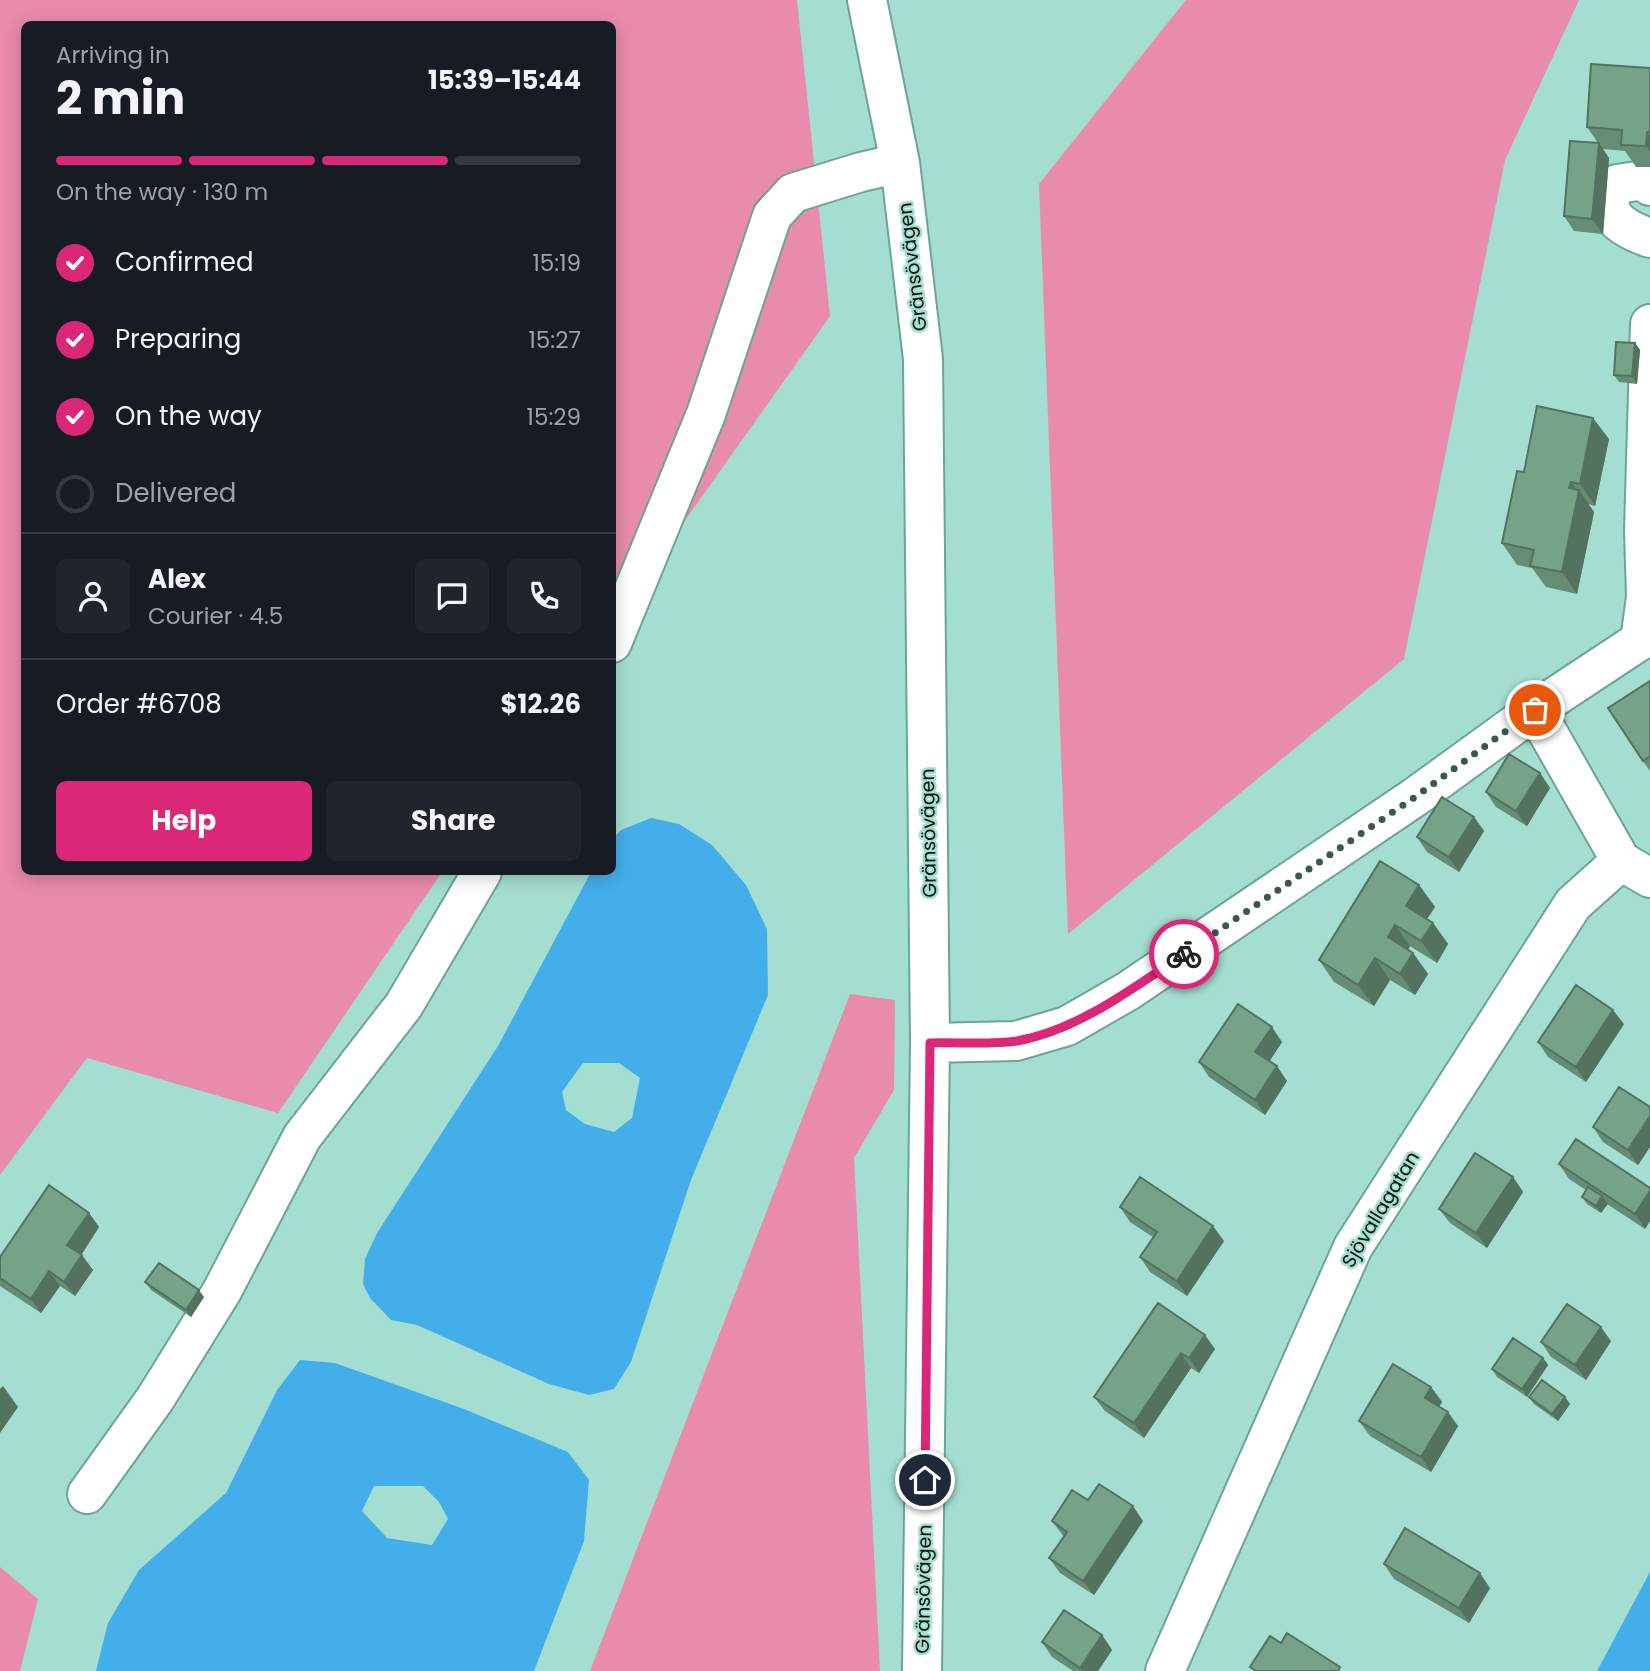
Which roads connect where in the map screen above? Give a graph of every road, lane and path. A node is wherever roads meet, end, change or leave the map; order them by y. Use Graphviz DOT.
graph roads {
  1 [pos="867,0"];
  2 [pos="901,163"];
  3 [pos="1650,186"];
  4 [pos="1650,238"];
  5 [pos="1650,324"];
  6 [pos="616,633"];
  7 [pos="1645,637"];
  8 [pos="1535,710"];
  9 [pos="1636,869"];
  10 [pos="480,875"];
  11 [pos="930,1043"];
  12 [pos="87,1494"];
  13 [pos="922,1671"];
  14 [pos="1164,1671"];
  1 -- 2 [label="street, Gränsövägen"];
  2 -- 6 [label="street"];
  2 -- 11 [label="street, Gränsövägen"];
  3 -- 4 [label="street"];
  5 -- 7 [label="street"];
  7 -- 8 [label="street"];
  8 -- 9 [label="street"];
  8 -- 11 [label="street"];
  9 -- 14 [label="street, Sjövallagatan"];
  10 -- 12 [label="street"];
  11 -- 13 [label="street, Gränsövägen"];
}
